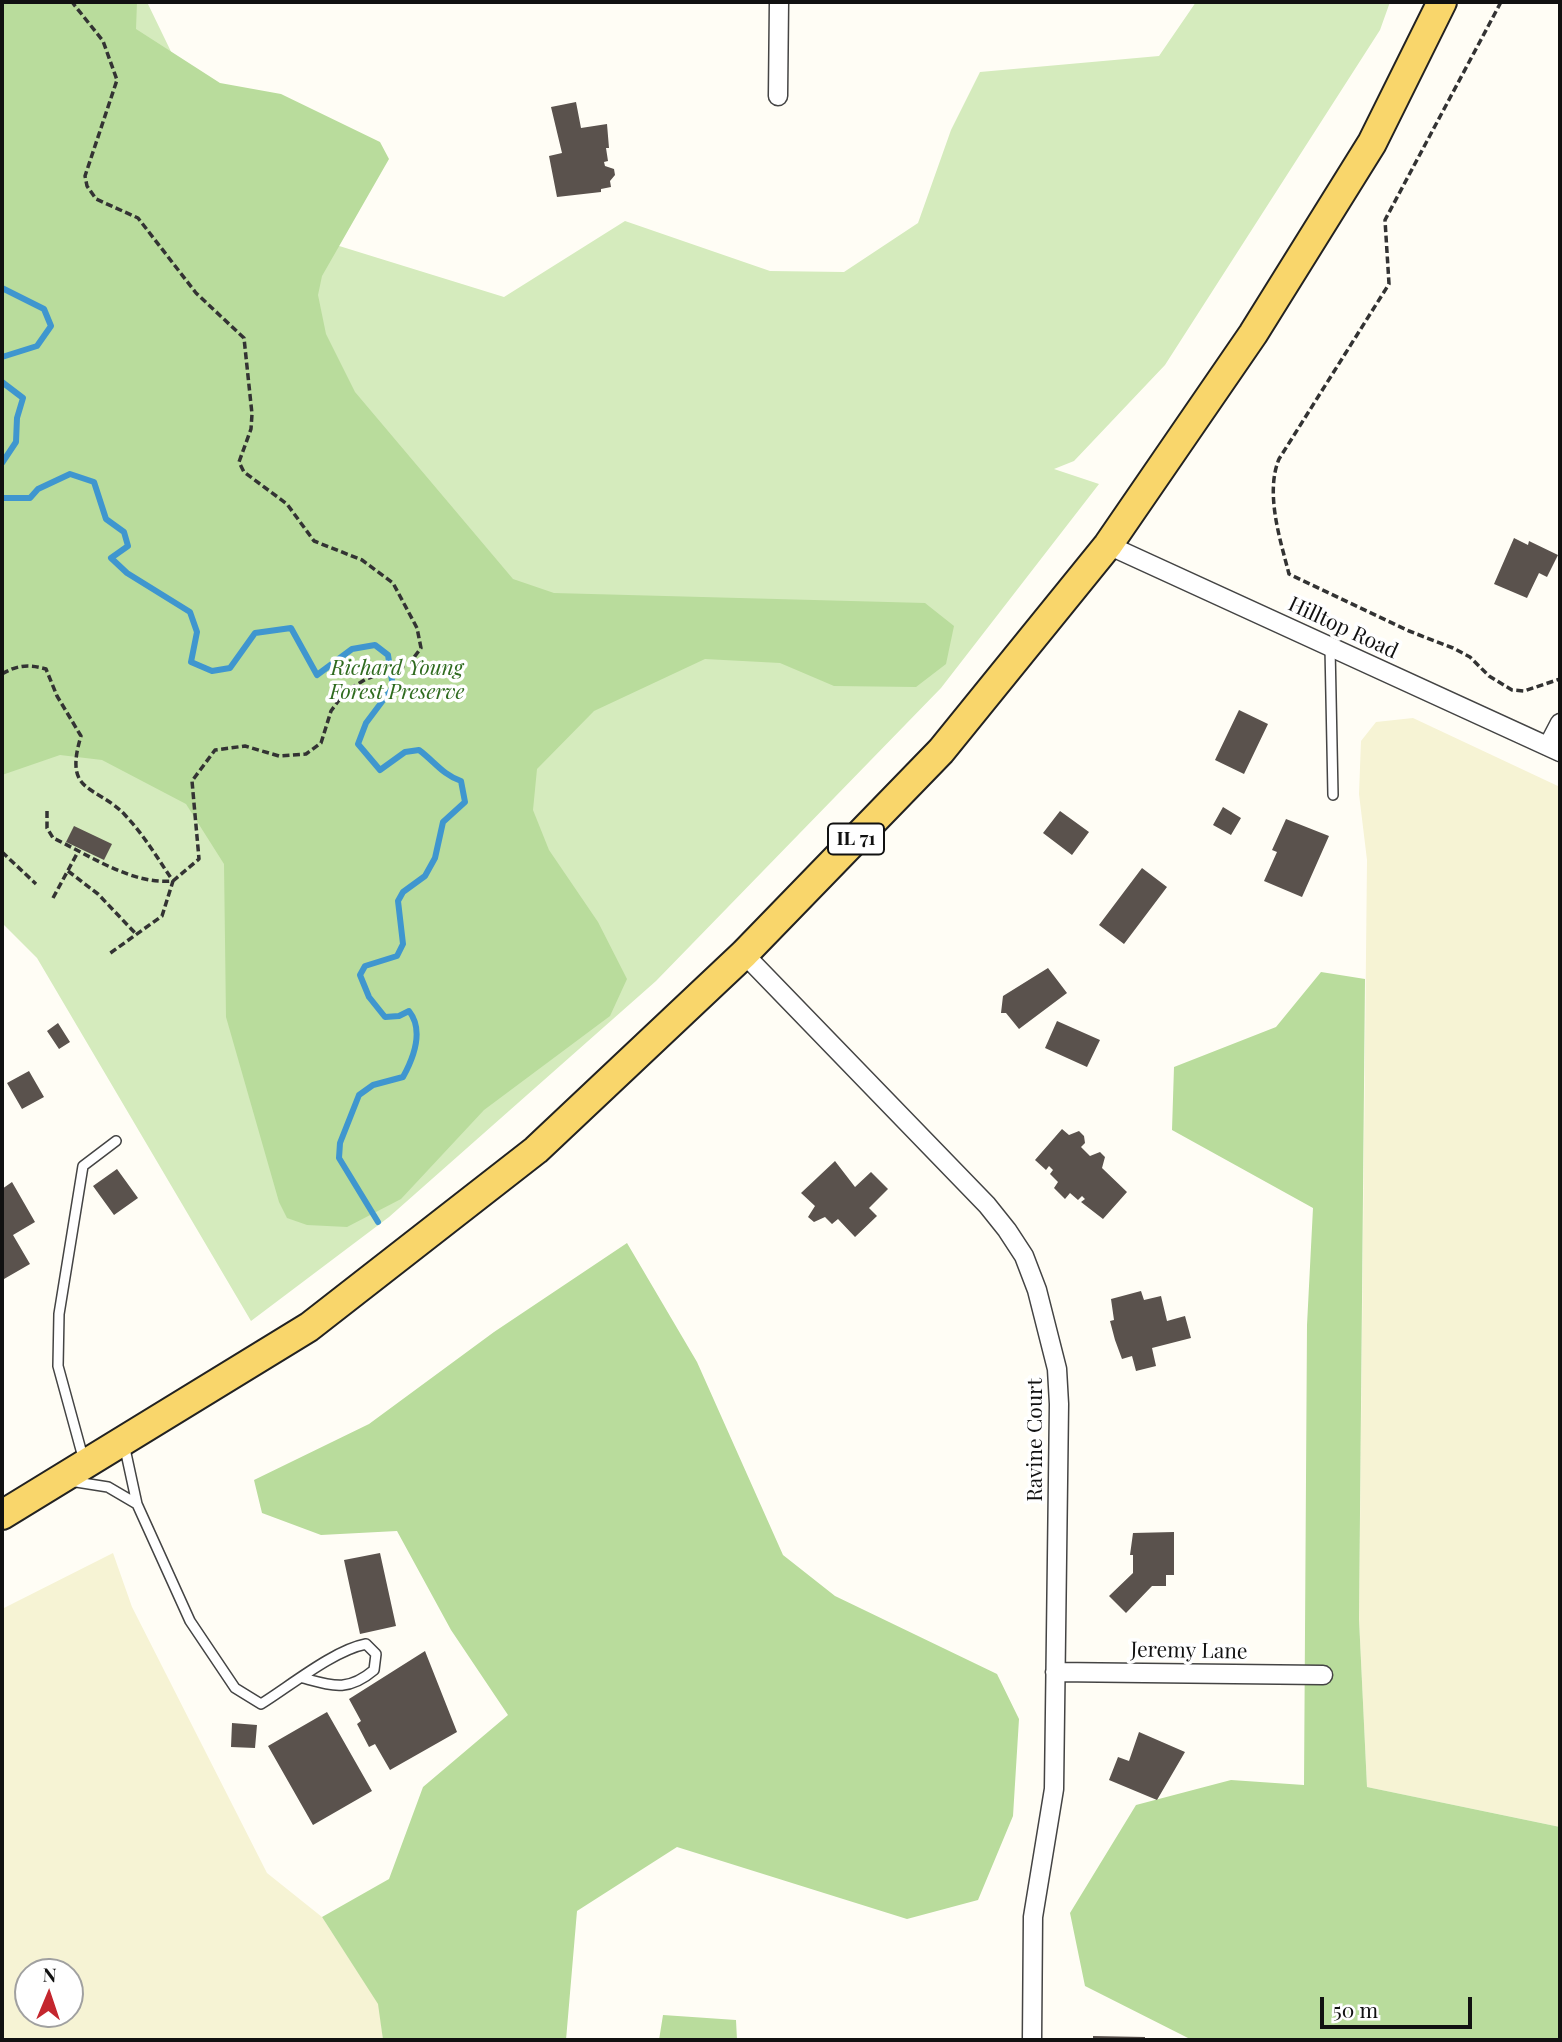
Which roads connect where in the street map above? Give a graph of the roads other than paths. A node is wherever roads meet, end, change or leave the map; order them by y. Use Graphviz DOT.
graph roads {
  1 [pos="779,2"];
  2 [pos="1443,2"];
  3 [pos="778,96"];
  4 [pos="1108,545"];
  5 [pos="1330,647"];
  6 [pos="1560,723"];
  7 [pos="1554,749"];
  8 [pos="1333,795"];
  9 [pos="744,954"];
  10 [pos="116,1141"];
  11 [pos="124,1441"];
  12 [pos="85,1466"];
  13 [pos="61,1481"];
  14 [pos="137,1504"];
  15 [pos="2,1515"];
  16 [pos="1055,1672"];
  17 [pos="1323,1675"];
  18 [pos="303,1678"];
  19 [pos="1032,2040"];
  1 -- 3 [label="street"];
  2 -- 4 [label="main road, IL 71"];
  4 -- 5 [label="street, Hilltop Road"];
  4 -- 9 [label="main road, IL 71"];
  5 -- 7 [label="street, Hilltop Road"];
  5 -- 8 [label="lane"];
  6 -- 7 [label="street"];
  9 -- 11 [label="main road, IL 71"];
  9 -- 16 [label="street, Ravine Court"];
  10 -- 12 [label="lane"];
  11 -- 12 [label="main road, IL 71"];
  11 -- 14 [label="lane"];
  12 -- 13 [label="main road, IL 71"];
  13 -- 14 [label="lane"];
  13 -- 15 [label="main road, IL 71"];
  14 -- 18 [label="lane"];
  16 -- 17 [label="street, Jeremy Lane"];
  16 -- 19 [label="street, Ravine Court"];
  18 -- 18 [label="lane"];
}
